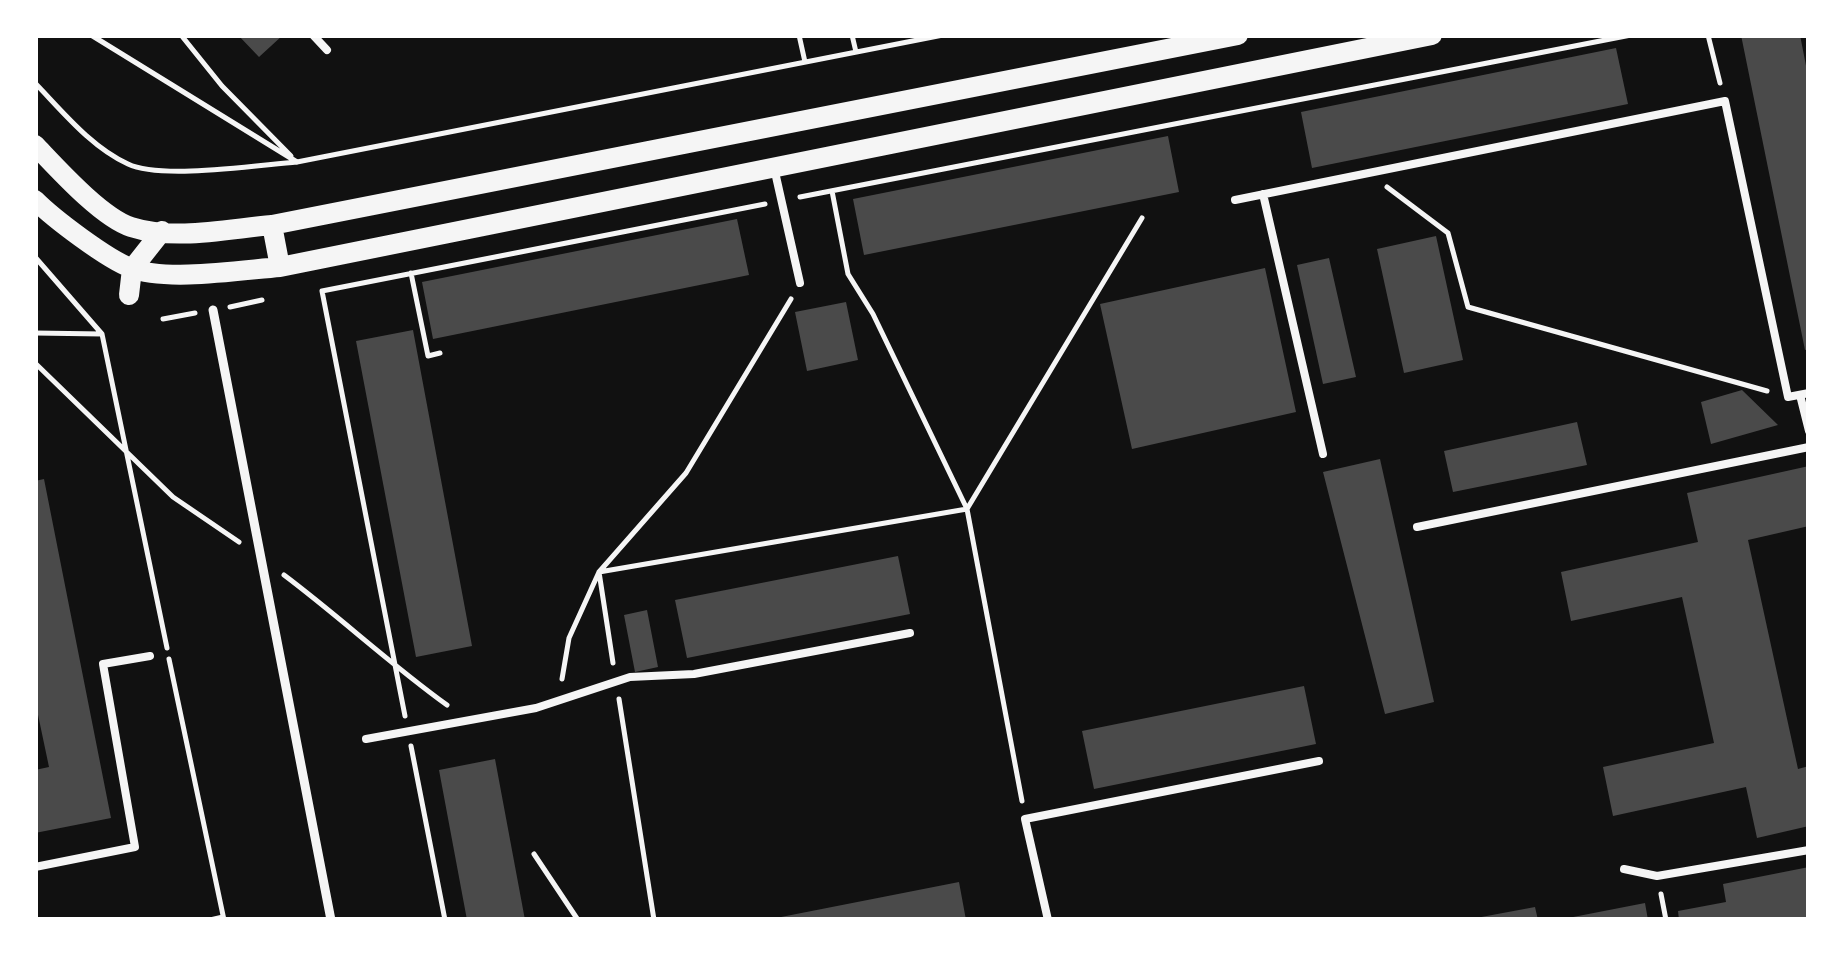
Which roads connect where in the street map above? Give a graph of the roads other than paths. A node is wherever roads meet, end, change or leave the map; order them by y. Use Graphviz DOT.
graph roads {
  1 [pos="313,35"];
  2 [pos="1238,35"];
  3 [pos="1432,35"];
  4 [pos="327,50"];
  5 [pos="35,146"];
  6 [pos="774,168"];
  7 [pos="1263,194"];
  8 [pos="35,200"];
  9 [pos="1235,200"];
  10 [pos="272,225"];
  11 [pos="162,231"];
  12 [pos="280,266"];
  13 [pos="132,269"];
  14 [pos="800,283"];
  15 [pos="128,295"];
  16 [pos="212,310"];
  17 [pos="1804,394"];
  18 [pos="1809,431"];
  19 [pos="1809,447"];
  20 [pos="1323,454"];
  21 [pos="1418,527"];
  22 [pos="910,633"];
  23 [pos="150,656"];
  24 [pos="366,739"];
  25 [pos="1319,761"];
  26 [pos="1809,850"];
  27 [pos="35,867"];
  28 [pos="1624,869"];
  29 [pos="331,920"];
  30 [pos="1048,920"];
  1 -- 4 [label="lane"];
  2 -- 10 [label="main road"];
  3 -- 6 [label="main road"];
  5 -- 11 [label="main road"];
  6 -- 12 [label="main road"];
  6 -- 14 [label="lane"];
  7 -- 9 [label="lane"];
  7 -- 17 [label="lane"];
  7 -- 20 [label="lane"];
  8 -- 13 [label="main road"];
  10 -- 11 [label="main road"];
  10 -- 12 [label="main road"];
  11 -- 13 [label="main road"];
  12 -- 13 [label="main road"];
  13 -- 15 [label="main road"];
  16 -- 29 [label="street"];
  17 -- 18 [label="lane"];
  19 -- 21 [label="lane"];
  22 -- 24 [label="lane"];
  23 -- 27 [label="lane"];
  25 -- 30 [label="lane"];
  26 -- 28 [label="lane"];
}
